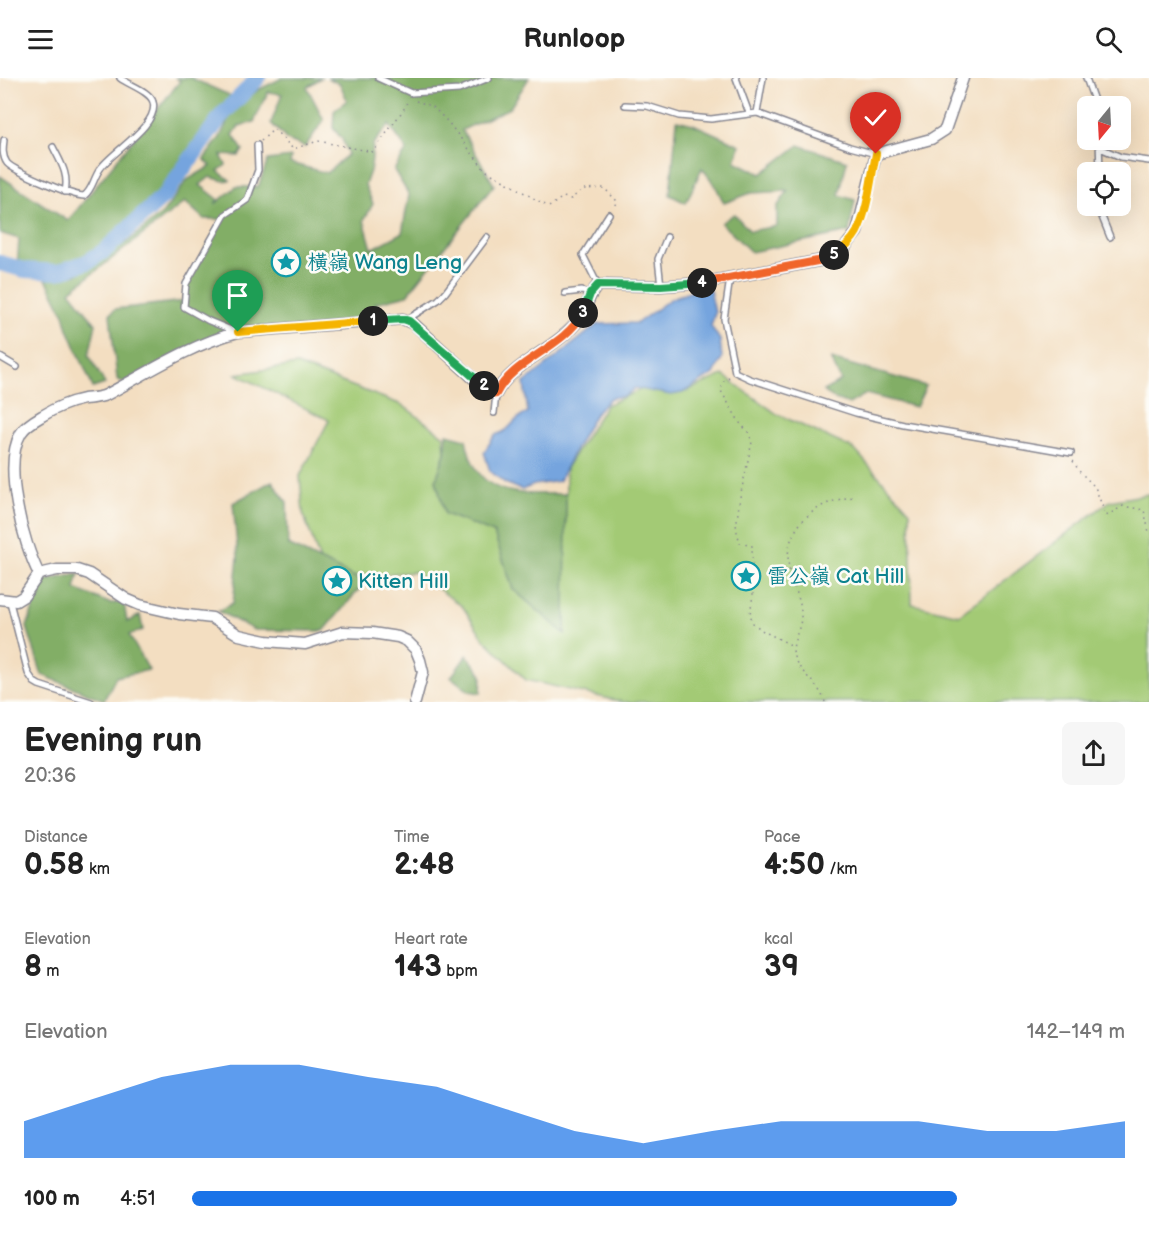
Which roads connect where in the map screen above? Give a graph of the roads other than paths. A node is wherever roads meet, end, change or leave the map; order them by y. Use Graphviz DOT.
graph roads {
  1 [pos="120,78"];
  2 [pos="378,78"];
  3 [pos="489,78"];
  4 [pos="736,78"];
  5 [pos="763,78"];
  6 [pos="963,78"];
  7 [pos="1086,78"];
  8 [pos="1092,96"];
  9 [pos="625,105"];
  10 [pos="749,113"];
  11 [pos="757,113"];
  12 [pos="4,140"];
  13 [pos="257,145"];
  14 [pos="54,147"];
  15 [pos="1105,150"];
  16 [pos="876,154"];
  17 [pos="1149,161"];
  18 [pos="65,192"];
  19 [pos="609,214"];
  20 [pos="1102,216"];
  21 [pos="486,237"];
  22 [pos="667,237"];
  23 [pos="1110,237"];
  24 [pos="730,277"];
  25 [pos="598,285"];
  26 [pos="661,286"];
  27 [pos="565,293"];
  28 [pos="590,294"];
  29 [pos="409,321"];
  30 [pos="238,332"];
  31 [pos="0,357"];
  32 [pos="17,367"];
  33 [pos="496,394"];
  34 [pos="494,413"];
  35 [pos="1071,453"];
  36 [pos="39,574"];
  37 [pos="5,600"];
  38 [pos="91,702"];
  39 [pos="415,702"];
  1 -- 18 [label="lane"];
  2 -- 3 [label="lane"];
  4 -- 10 [label="lane"];
  5 -- 11 [label="lane"];
  6 -- 16 [label="street"];
  7 -- 8 [label="lane"];
  9 -- 10 [label="lane"];
  10 -- 11 [label="lane"];
  11 -- 16 [label="lane"];
  12 -- 18 [label="lane"];
  13 -- 30 [label="lane"];
  14 -- 18 [label="lane"];
  15 -- 17 [label="lane"];
  16 -- 24 [label="street"];
  19 -- 25 [label="lane"];
  20 -- 23 [label="lane"];
  21 -- 29 [label="lane"];
  22 -- 26 [label="lane"];
  24 -- 26 [label="street"];
  24 -- 35 [label="lane"];
  25 -- 26 [label="street"];
  25 -- 28 [label="street"];
  27 -- 28 [label="lane"];
  28 -- 33 [label="street"];
  29 -- 30 [label="street"];
  29 -- 33 [label="street"];
  30 -- 36 [label="street"];
  31 -- 32 [label="lane"];
  33 -- 34 [label="lane"];
  36 -- 37 [label="street"];
  36 -- 39 [label="street"];
  37 -- 38 [label="lane"];
}
